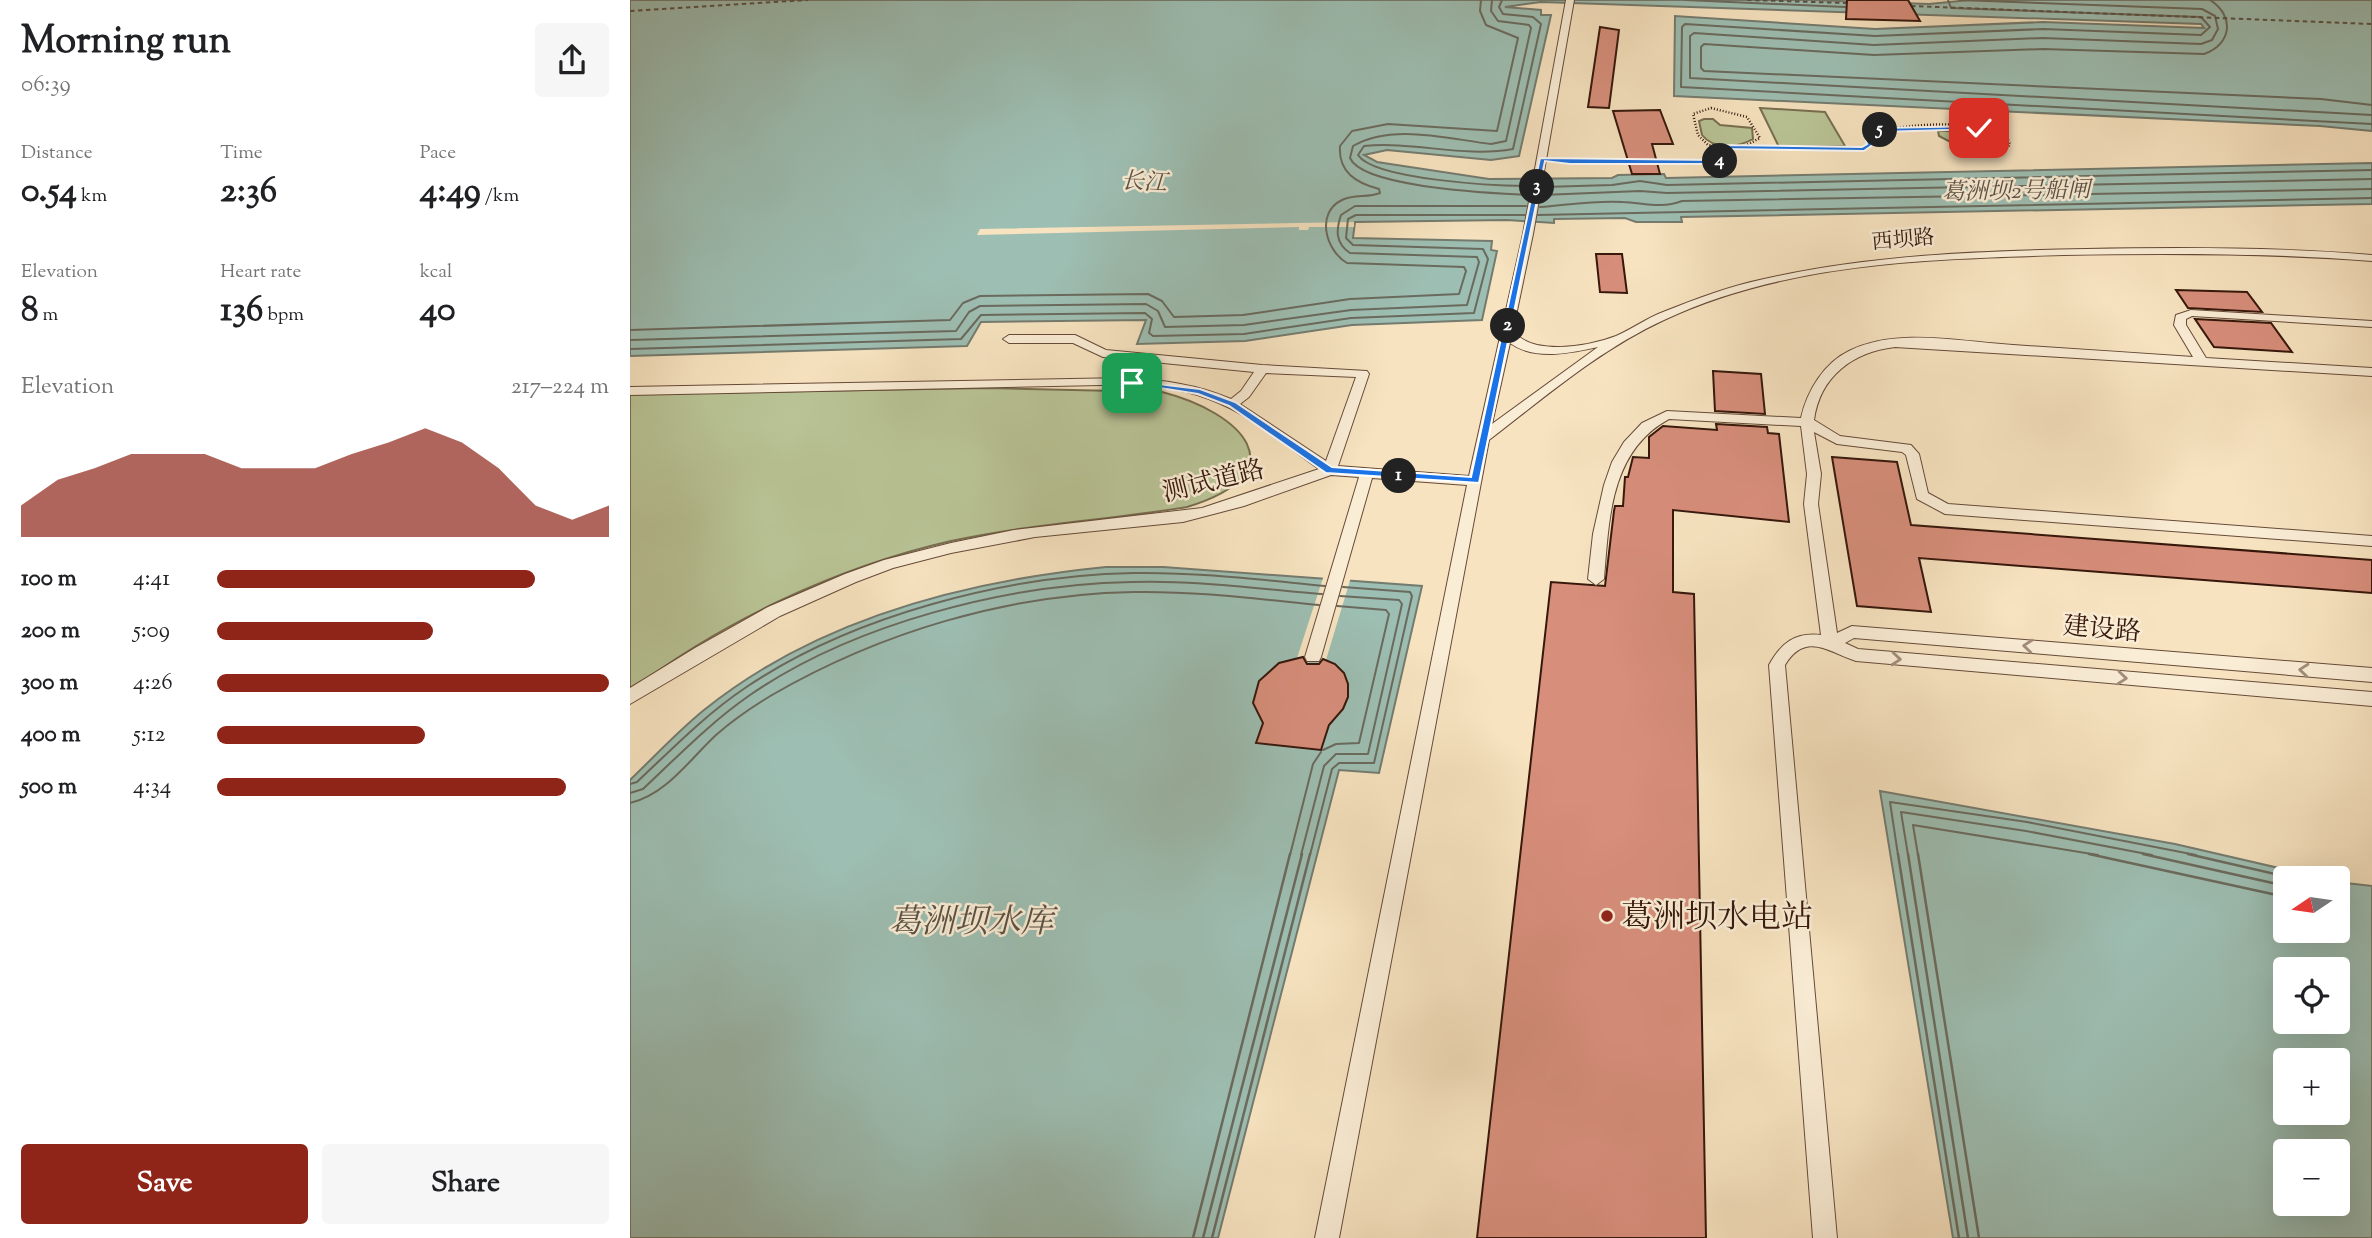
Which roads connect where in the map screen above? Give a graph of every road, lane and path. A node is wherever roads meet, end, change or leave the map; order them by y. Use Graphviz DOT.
graph roads {
  1 [pos="1569,2"];
  2 [pos="1717,147"];
  3 [pos="1748,147"];
  4 [pos="2006,147"];
  5 [pos="1542,159"];
  6 [pos="2372,258"];
  7 [pos="2372,324"];
  8 [pos="1507,330"];
  9 [pos="1619,338"];
  10 [pos="1009,339"];
  11 [pos="2202,361"];
  12 [pos="1262,369"];
  13 [pos="2372,372"];
  14 [pos="630,391"];
  15 [pos="1232,404"];
  16 [pos="1807,422"];
  17 [pos="1483,438"];
  18 [pos="1330,470"];
  19 [pos="1367,473"];
  20 [pos="1475,481"];
  21 [pos="2372,541"];
  22 [pos="1596,579"];
  23 [pos="1830,643"];
  24 [pos="1313,657"];
  25 [pos="2372,675"];
  26 [pos="630,697"];
  27 [pos="2372,699"];
  28 [pos="1327,1238"];
  29 [pos="1825,1238"];
  1 -- 5 [label="lane"];
  2 -- 3 [label="path"];
  2 -- 3 [label="path"];
  2 -- 5 [label="path"];
  3 -- 4 [label="path"];
  5 -- 8 [label="lane"];
  6 -- 9 [label="lane, 西坝路"];
  7 -- 11 [label="lane"];
  8 -- 9 [label="lane"];
  8 -- 17 [label="lane"];
  9 -- 17 [label="lane, 西坝路"];
  10 -- 12 [label="lane"];
  11 -- 13 [label="lane"];
  11 -- 16 [label="lane"];
  12 -- 15 [label="lane"];
  12 -- 18 [label="lane"];
  14 -- 15 [label="lane, 测试道路"];
  15 -- 18 [label="lane, 测试道路"];
  16 -- 21 [label="lane"];
  16 -- 22 [label="lane"];
  16 -- 23 [label="lane"];
  17 -- 20 [label="lane"];
  18 -- 19 [label="lane"];
  18 -- 26 [label="lane, 测试道路"];
  19 -- 20 [label="lane"];
  19 -- 24 [label="lane"];
  20 -- 28 [label="lane"];
  25 -- 23 [label="lane, 建设路, one-way"];
  23 -- 27 [label="lane, one-way"];
  23 -- 29 [label="lane"];
}
